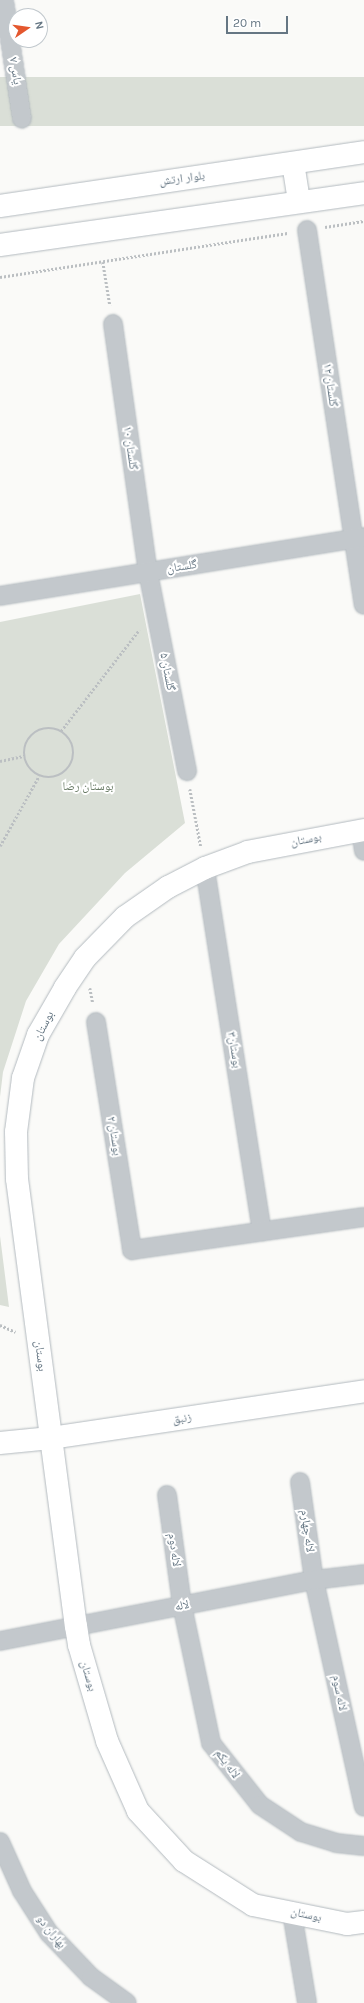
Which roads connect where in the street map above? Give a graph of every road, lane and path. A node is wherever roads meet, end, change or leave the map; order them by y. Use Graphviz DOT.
graph roads {
  1 [pos="4,0"];
  2 [pos="22,118"];
  3 [pos="364,152"];
  4 [pos="293,163"];
  5 [pos="364,193"];
  6 [pos="299,202"];
  7 [pos="0,206"];
  8 [pos="364,221"];
  9 [pos="307,230"];
  10 [pos="0,245"];
  11 [pos="103,262"];
  12 [pos="0,278"];
  13 [pos="113,324"];
  14 [pos="359,538"];
  15 [pos="148,572"];
  16 [pos="0,596"];
  17 [pos="364,605"];
  18 [pos="155,609"];
  19 [pos="61,731"];
  20 [pos="24,756"];
  21 [pos="0,761"];
  22 [pos="187,771"];
  23 [pos="39,776"];
  24 [pos="363,837"];
  25 [pos="0,846"];
  26 [pos="205,868"];
  27 [pos="96,1022"];
  28 [pos="364,1217"];
  29 [pos="262,1232"];
  30 [pos="364,1391"];
  31 [pos="51,1438"];
  32 [pos="0,1443"];
  33 [pos="300,1482"];
  34 [pos="166,1495"];
  35 [pos="364,1574"];
  36 [pos="314,1580"];
  37 [pos="182,1606"];
  38 [pos="76,1626"];
  39 [pos="0,1641"];
  40 [pos="364,1807"];
  41 [pos="0,1842"];
  42 [pos="364,1846"];
  43 [pos="292,1913"];
  44 [pos="364,1922"];
  45 [pos="127,2003"];
  46 [pos="307,2003"];
  1 -- 2 [label="street, یاس ۷"];
  3 -- 4 [label="street, بلوار ارتش"];
  4 -- 6 [label="street"];
  4 -- 7 [label="street, بلوار ارتش"];
  5 -- 6 [label="street"];
  6 -- 10 [label="street"];
  8 -- 9 [label="path"];
  9 -- 11 [label="path"];
  9 -- 14 [label="street, گلستان ۱۲"];
  11 -- 12 [label="path"];
  11 -- 13 [label="path"];
  13 -- 15 [label="street, گلستان ۱۰"];
  14 -- 15 [label="street, گلستان"];
  14 -- 17 [label="street, گلستان ۱۲"];
  15 -- 16 [label="street, گلستان"];
  15 -- 18 [label="street, گلستان ۵"];
  18 -- 19 [label="path"];
  18 -- 22 [label="street, گلستان ۵"];
  19 -- 20 [label="path"];
  19 -- 23 [label="path"];
  20 -- 21 [label="path"];
  20 -- 23 [label="path"];
  22 -- 26 [label="path"];
  23 -- 25 [label="path"];
  24 -- 26 [label="street, بوستان"];
  26 -- 29 [label="street, بوستان۳"];
  26 -- 31 [label="street, بوستان"];
  27 -- 29 [label="street, بوستان ۲"];
  28 -- 29 [label="street"];
  30 -- 31 [label="street, زنبق"];
  31 -- 32 [label="street, زنبق"];
  31 -- 38 [label="street, بوستان"];
  33 -- 36 [label="street, لاله چهارم"];
  34 -- 37 [label="street, لاله دوم"];
  35 -- 36 [label="street, لاله"];
  36 -- 37 [label="street, لاله"];
  36 -- 40 [label="street, لاله سوم"];
  37 -- 38 [label="street, لاله"];
  37 -- 42 [label="street, لاله یکم"];
  38 -- 39 [label="street, لاله"];
  38 -- 43 [label="street, بوستان"];
  41 -- 45 [label="street, بهاران دو"];
  43 -- 44 [label="street, بوستان"];
  43 -- 46 [label="street"];
}
